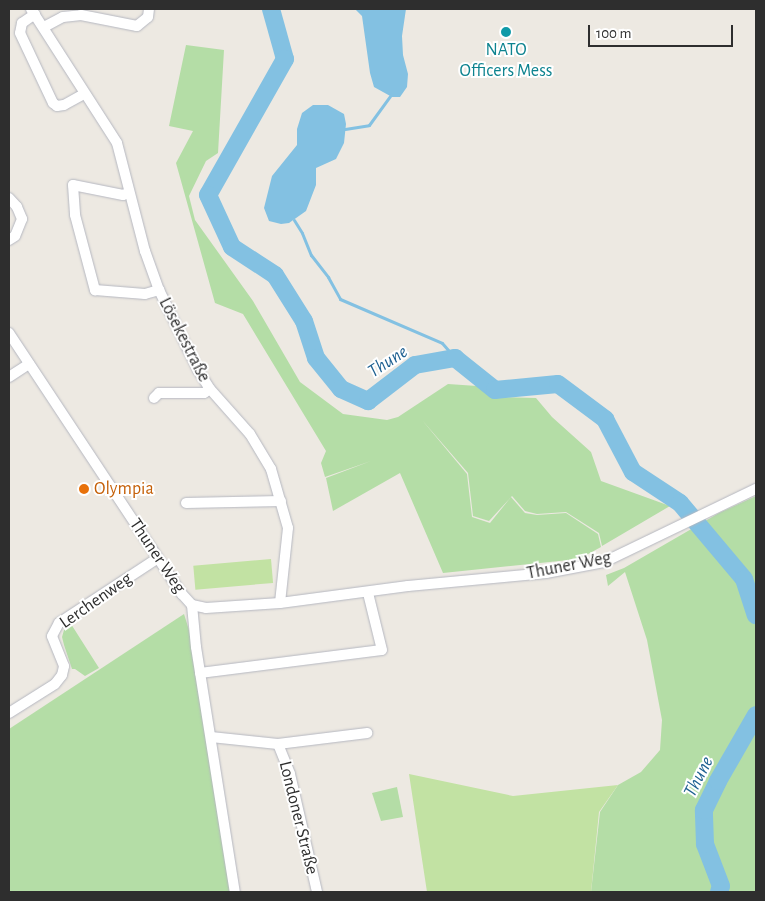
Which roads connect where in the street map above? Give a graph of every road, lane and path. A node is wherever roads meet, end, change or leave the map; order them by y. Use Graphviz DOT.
graph roads {
  1 [pos="149,9"];
  2 [pos="33,12"];
  3 [pos="44,27"];
  4 [pos="84,94"];
  5 [pos="129,193"];
  6 [pos="9,198"];
  7 [pos="9,240"];
  8 [pos="159,290"];
  9 [pos="9,333"];
  10 [pos="29,364"];
  11 [pos="9,377"];
  12 [pos="210,389"];
  13 [pos="154,398"];
  14 [pos="756,489"];
  15 [pos="281,501"];
  16 [pos="186,503"];
  17 [pos="158,558"];
  18 [pos="368,593"];
  19 [pos="280,603"];
  20 [pos="192,605"];
  21 [pos="200,673"];
  22 [pos="9,713"];
  23 [pos="367,733"];
  24 [pos="211,738"];
  25 [pos="278,744"];
  26 [pos="235,892"];
  27 [pos="317,892"];
  1 -- 3 [label="street"];
  2 -- 3 [label="street, Lösekestraße"];
  2 -- 4 [label="street, Lösekestraße"];
  3 -- 4 [label="street, Lösekestraße"];
  4 -- 5 [label="street, Lösekestraße"];
  5 -- 8 [label="street, Lösekestraße"];
  5 -- 8 [label="street, Lösekestraße"];
  6 -- 7 [label="street"];
  8 -- 12 [label="street, Lösekestraße"];
  9 -- 10 [label="street, Thuner Weg"];
  10 -- 11 [label="street"];
  10 -- 17 [label="street, Thuner Weg"];
  12 -- 13 [label="street, Lösekestraße"];
  12 -- 15 [label="street, Lösekestraße"];
  14 -- 18 [label="street, Thuner Weg"];
  15 -- 16 [label="street"];
  15 -- 19 [label="street, Lösekestraße"];
  17 -- 20 [label="street, Thuner Weg"];
  17 -- 22 [label="street, Lerchenweg"];
  18 -- 19 [label="street, Thuner Weg"];
  18 -- 21 [label="street"];
  19 -- 20 [label="street, Thuner Weg"];
  20 -- 21 [label="street"];
  21 -- 24 [label="street"];
  23 -- 25 [label="street, Londoner Straße"];
  24 -- 25 [label="street, Londoner Straße"];
  24 -- 26 [label="street"];
  25 -- 27 [label="street, Londoner Straße"];
}
